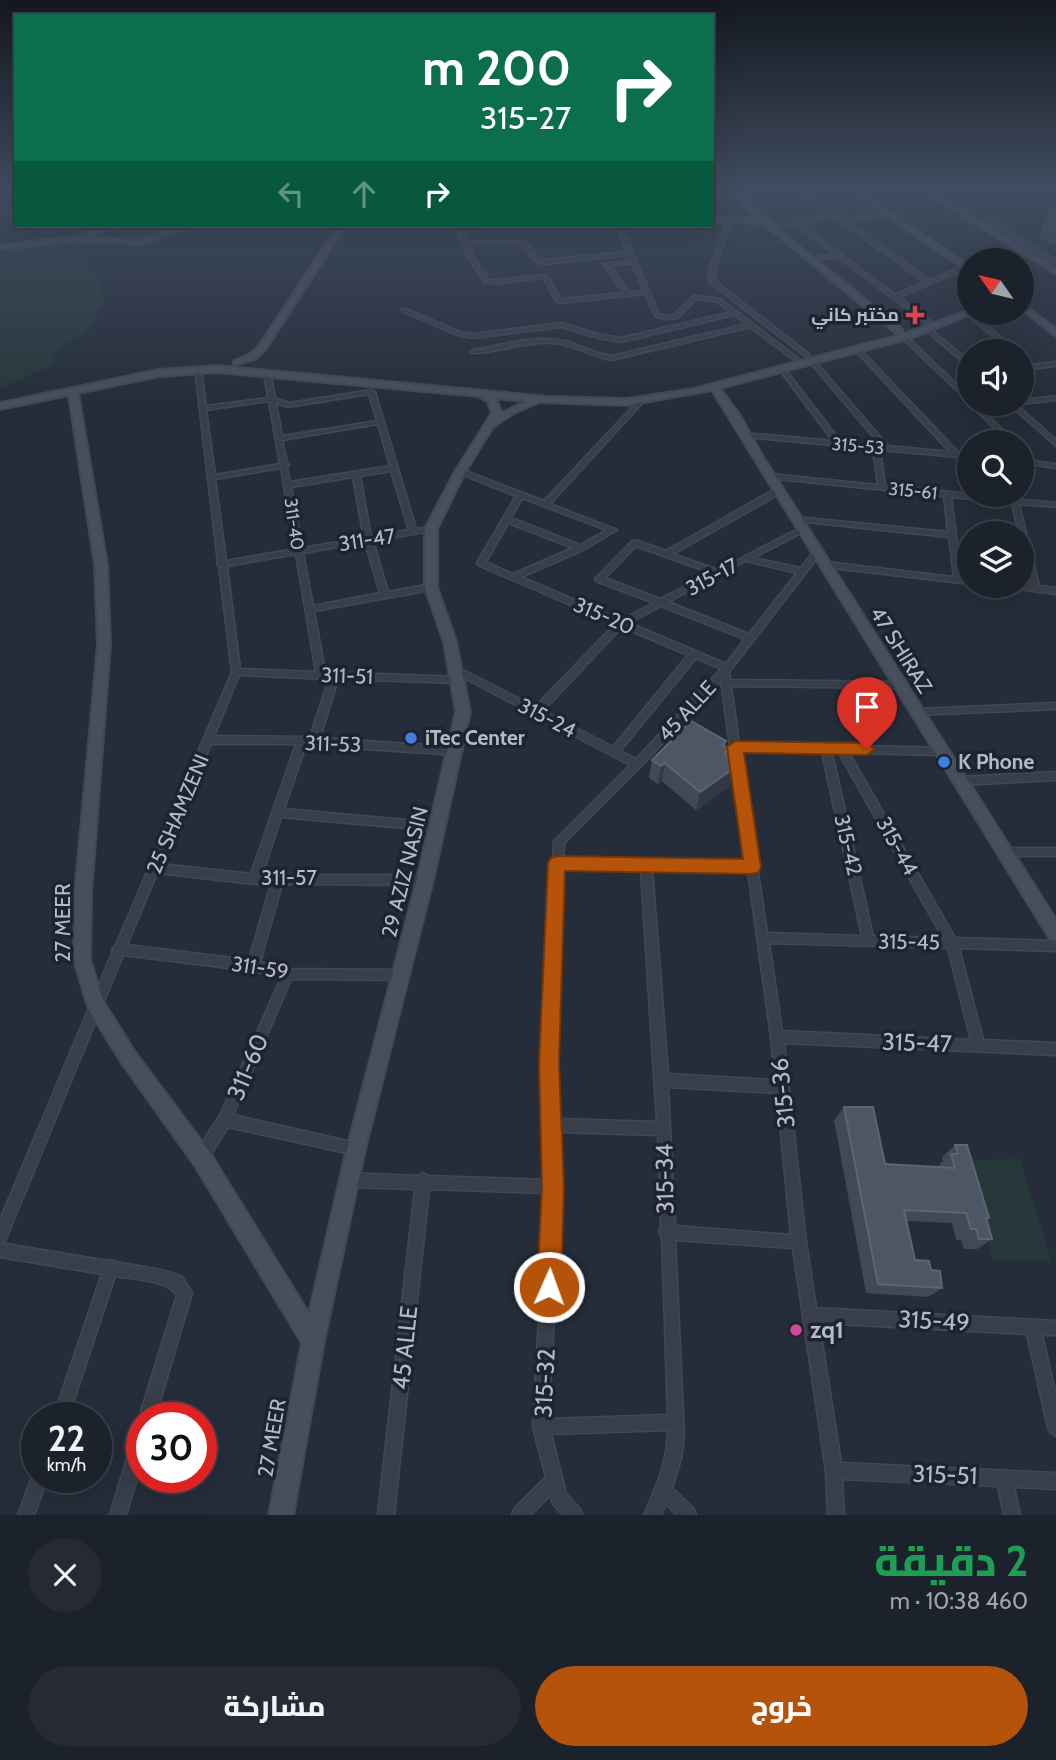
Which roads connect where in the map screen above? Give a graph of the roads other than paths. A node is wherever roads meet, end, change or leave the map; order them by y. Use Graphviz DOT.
graph roads {
  1 [pos="633,261"];
  2 [pos="318,262"];
  3 [pos="324,262"];
  4 [pos="474,262"];
  5 [pos="627,262"];
  6 [pos="715,262"];
  7 [pos="811,262"];
  8 [pos="848,262"];
  9 [pos="901,262"];
  10 [pos="1039,262"];
  11 [pos="957,272"];
  12 [pos="1056,272"];
  13 [pos="640,277"];
  14 [pos="617,279"];
  15 [pos="929,282"];
  16 [pos="646,292"];
  17 [pos="628,295"];
  18 [pos="894,297"];
  19 [pos="404,310"];
  20 [pos="957,312"];
  21 [pos="735,313"];
  22 [pos="957,317"];
  23 [pos="1034,317"];
  24 [pos="752,325"];
  25 [pos="928,326"];
  26 [pos="984,326"];
  27 [pos="1056,333"];
  28 [pos="902,334"];
  29 [pos="1000,339"];
  30 [pos="857,349"];
  31 [pos="473,352"];
  32 [pos="957,354"];
  33 [pos="795,358"];
  34 [pos="809,358"];
  35 [pos="237,362"];
  36 [pos="1056,364"];
  37 [pos="268,365"];
  38 [pos="1034,367"];
  39 [pos="198,369"];
  40 [pos="782,369"];
  41 [pos="748,373"];
  42 [pos="144,376"];
  43 [pos="374,383"];
  44 [pos="714,386"];
  45 [pos="957,388"];
  46 [pos="73,391"];
  47 [pos="478,392"];
  48 [pos="693,392"];
  49 [pos="1056,398"];
  50 [pos="272,399"];
  51 [pos="540,399"];
  52 [pos="641,401"];
  53 [pos="1034,401"];
  54 [pos="0,403"];
  55 [pos="727,404"];
  56 [pos="203,408"];
  57 [pos="985,416"];
  58 [pos="1025,416"];
  59 [pos="381,422"];
  60 [pos="491,425"];
  61 [pos="1000,430"];
  62 [pos="1056,433"];
  63 [pos="746,435"];
  64 [pos="1046,435"];
  65 [pos="279,438"];
  66 [pos="839,444"];
  67 [pos="1056,444"];
  68 [pos="876,447"];
  69 [pos="886,448"];
  70 [pos="957,455"];
  71 [pos="1034,462"];
  72 [pos="285,465"];
  73 [pos="1056,466"];
  74 [pos="394,468"];
  75 [pos="460,472"];
  76 [pos="356,475"];
  77 [pos="213,477"];
  78 [pos="769,477"];
  79 [pos="288,485"];
  80 [pos="881,488"];
  81 [pos="779,491"];
  82 [pos="947,494"];
  83 [pos="957,495"];
  84 [pos="520,496"];
  85 [pos="1034,503"];
  86 [pos="545,505"];
  87 [pos="1056,505"];
  88 [pos="1016,507"];
  89 [pos="506,519"];
  90 [pos="799,524"];
  91 [pos="430,529"];
  92 [pos="413,532"];
  93 [pos="952,535"];
  94 [pos="368,539"];
  95 [pos="580,548"];
  96 [pos="297,551"];
  97 [pos="817,553"];
  98 [pos="667,554"];
  99 [pos="746,559"];
  100 [pos="221,564"];
  101 [pos="826,565"];
  102 [pos="802,571"];
  103 [pos="957,572"];
  104 [pos="719,573"];
  105 [pos="513,577"];
  106 [pos="957,580"];
  107 [pos="431,587"];
  108 [pos="1035,588"];
  109 [pos="1056,591"];
  110 [pos="385,596"];
  111 [pos="662,603"];
  112 [pos="309,609"];
  113 [pos="620,624"];
  114 [pos="750,638"];
  115 [pos="694,654"];
  116 [pos="236,671"];
  117 [pos="321,675"];
  118 [pos="335,675"];
  119 [pos="457,675"];
  120 [pos="726,675"];
  121 [pos="901,685"];
  122 [pos="1056,706"];
  123 [pos="536,712"];
  124 [pos="917,712"];
  125 [pos="210,740"];
  126 [pos="314,741"];
  127 [pos="302,742"];
  128 [pos="735,747"];
  129 [pos="827,748"];
  130 [pos="842,749"];
  131 [pos="456,751"];
  132 [pos="942,751"];
  133 [pos="614,752"];
  134 [pos="637,764"];
  135 [pos="1056,776"];
  136 [pos="961,780"];
  137 [pos="278,813"];
  138 [pos="438,827"];
  139 [pos="1005,852"];
  140 [pos="1056,852"];
  141 [pos="557,863"];
  142 [pos="646,864"];
  143 [pos="752,867"];
  144 [pos="153,869"];
  145 [pos="255,878"];
  146 [pos="278,878"];
  147 [pos="425,880"];
  148 [pos="1056,934"];
  149 [pos="763,938"];
  150 [pos="869,941"];
  151 [pos="952,943"];
  152 [pos="1056,946"];
  153 [pos="118,949"];
  154 [pos="253,966"];
  155 [pos="288,974"];
  156 [pos="402,975"];
  157 [pos="95,1004"];
  158 [pos="777,1037"];
  159 [pos="979,1046"];
  160 [pos="1056,1049"];
  161 [pos="662,1080"];
  162 [pos="782,1087"];
  163 [pos="225,1120"];
  164 [pos="551,1125"];
  165 [pos="664,1129"];
  166 [pos="356,1149"];
  167 [pos="201,1157"];
  168 [pos="349,1180"];
  169 [pos="423,1180"];
  170 [pos="553,1187"];
  171 [pos="666,1232"];
  172 [pos="0,1236"];
  173 [pos="799,1242"];
  174 [pos="0,1250"];
  175 [pos="111,1266"];
  176 [pos="811,1315"];
  177 [pos="1033,1327"];
  178 [pos="1056,1328"];
  179 [pos="313,1341"];
  180 [pos="65,1402"];
  181 [pos="152,1402"];
  182 [pos="676,1422"];
  183 [pos="541,1427"];
  184 [pos="1056,1428"];
  185 [pos="834,1471"];
  186 [pos="1004,1478"];
  187 [pos="553,1481"];
  188 [pos="1056,1481"];
  189 [pos="126,1488"];
  190 [pos="665,1492"];
  191 [pos="34,1493"];
  192 [pos="26,1515"];
  193 [pos="118,1515"];
  194 [pos="281,1515"];
  195 [pos="386,1515"];
  196 [pos="520,1515"];
  197 [pos="574,1515"];
  198 [pos="652,1515"];
  199 [pos="688,1515"];
  200 [pos="836,1515"];
  201 [pos="1012,1515"];
  1 -- 13 [label="street"];
  2 -- 35 [label="street"];
  3 -- 37 [label="street"];
  4 -- 17 [label="street"];
  5 -- 14 [label="street"];
  6 -- 34 [label="street"];
  7 -- 28 [label="street"];
  8 -- 18 [label="street"];
  9 -- 15 [label="street"];
  10 -- 12 [label="street"];
  11 -- 15 [label="street"];
  13 -- 14 [label="street"];
  13 -- 16 [label="street"];
  14 -- 17 [label="street"];
  15 -- 18 [label="street"];
  16 -- 17 [label="street"];
  16 -- 21 [label="street"];
  18 -- 25 [label="street"];
  19 -- 21 [label="street"];
  20 -- 25 [label="street"];
  21 -- 24 [label="street"];
  22 -- 25 [label="street"];
  23 -- 27 [label="street"];
  24 -- 31 [label="street"];
  24 -- 33 [label="street"];
  25 -- 28 [label="street"];
  25 -- 32 [label="street"];
  26 -- 29 [label="street"];
  28 -- 30 [label="street"];
  28 -- 34 [label="street"];
  28 -- 45 [label="street"];
  30 -- 34 [label="street"];
  30 -- 70 [label="street"];
  33 -- 34 [label="street"];
  33 -- 41 [label="street"];
  34 -- 40 [label="street"];
  34 -- 69 [label="street"];
  35 -- 37 [label="street"];
  35 -- 54 [label="street"];
  36 -- 38 [label="street"];
  37 -- 39 [label="street"];
  37 -- 43 [label="street"];
  37 -- 50 [label="street, 311-40"];
  39 -- 42 [label="street"];
  39 -- 56 [label="street, 25 SHAMZENI"];
  40 -- 41 [label="street"];
  40 -- 66 [label="street"];
  41 -- 43 [label="street"];
  41 -- 44 [label="street"];
  42 -- 46 [label="street"];
  42 -- 54 [label="street"];
  43 -- 47 [label="street"];
  43 -- 50 [label="street"];
  43 -- 59 [label="street"];
  44 -- 48 [label="street"];
  44 -- 55 [label="street, 47 SHIRAZ"];
  46 -- 54 [label="street"];
  46 -- 157 [label="street, 27 MEER"];
  47 -- 51 [label="street"];
  47 -- 60 [label="street"];
  48 -- 52 [label="street"];
  48 -- 55 [label="street"];
  49 -- 53 [label="street"];
  50 -- 56 [label="street"];
  50 -- 65 [label="street, 311-40"];
  51 -- 52 [label="street"];
  51 -- 60 [label="street, 29 AZIZ NASIN"];
  52 -- 86 [label="street"];
  55 -- 63 [label="street, 47 SHIRAZ"];
  56 -- 77 [label="street, 25 SHAMZENI"];
  57 -- 61 [label="street"];
  58 -- 64 [label="street"];
  59 -- 65 [label="street"];
  59 -- 74 [label="street"];
  60 -- 75 [label="street, 29 AZIZ NASIN"];
  62 -- 64 [label="street"];
  63 -- 66 [label="street, 315-53"];
  63 -- 78 [label="street, 47 SHIRAZ"];
  64 -- 67 [label="street"];
  65 -- 72 [label="street, 311-40"];
  66 -- 68 [label="street, 315-53"];
  68 -- 69 [label="street, 315-53"];
  68 -- 80 [label="street"];
  69 -- 70 [label="street, 315-53"];
  71 -- 73 [label="street"];
  72 -- 77 [label="street"];
  72 -- 79 [label="street, 311-40"];
  74 -- 76 [label="street"];
  74 -- 92 [label="street"];
  75 -- 84 [label="street"];
  75 -- 91 [label="street, 29 AZIZ NASIN"];
  76 -- 79 [label="street"];
  76 -- 94 [label="street"];
  77 -- 100 [label="street, 25 SHAMZENI"];
  78 -- 80 [label="street, 315-61"];
  78 -- 81 [label="street, 47 SHIRAZ"];
  79 -- 96 [label="street, 311-40"];
  80 -- 82 [label="street, 315-61"];
  81 -- 90 [label="street, 47 SHIRAZ"];
  81 -- 98 [label="street"];
  82 -- 83 [label="street, 315-61"];
  82 -- 93 [label="street"];
  84 -- 86 [label="street"];
  84 -- 89 [label="street"];
  85 -- 87 [label="street, 315-61"];
  86 -- 95 [label="street"];
  88 -- 108 [label="street"];
  89 -- 95 [label="street"];
  89 -- 105 [label="street, 315-20"];
  90 -- 93 [label="street"];
  90 -- 97 [label="street, 47 SHIRAZ"];
  90 -- 99 [label="street, 315-17"];
  91 -- 92 [label="street, 311-47"];
  91 -- 107 [label="street, 29 AZIZ NASIN"];
  92 -- 94 [label="street, 311-47"];
  93 -- 103 [label="street"];
  94 -- 96 [label="street, 311-47"];
  94 -- 110 [label="street"];
  95 -- 105 [label="street"];
  96 -- 100 [label="street, 311-47"];
  96 -- 112 [label="street, 311-40"];
  97 -- 101 [label="street, 47 SHIRAZ"];
  97 -- 102 [label="street, 45 ALLE"];
  98 -- 104 [label="street"];
  98 -- 111 [label="street"];
  99 -- 102 [label="street"];
  99 -- 104 [label="street, 315-17"];
  100 -- 116 [label="street, 25 SHAMZENI"];
  101 -- 106 [label="street"];
  101 -- 121 [label="street, 47 SHIRAZ"];
  102 -- 114 [label="street, 45 ALLE"];
  104 -- 111 [label="street, 315-17"];
  105 -- 113 [label="street, 315-20"];
  107 -- 110 [label="street"];
  107 -- 119 [label="street, 29 AZIZ NASIN"];
  108 -- 109 [label="street"];
  110 -- 112 [label="street"];
  111 -- 113 [label="street, 315-17"];
  111 -- 114 [label="street"];
  112 -- 117 [label="street, 311-40"];
  113 -- 115 [label="street, 315-20"];
  113 -- 123 [label="street, 315-17"];
  114 -- 120 [label="street, 45 ALLE"];
  115 -- 120 [label="street, 315-20"];
  115 -- 133 [label="street"];
  116 -- 117 [label="street, 311-51"];
  116 -- 125 [label="street, 25 SHAMZENI"];
  117 -- 118 [label="street, 311-51"];
  118 -- 119 [label="street, 311-51"];
  118 -- 126 [label="street"];
  119 -- 123 [label="street, 315-24"];
  119 -- 131 [label="street, 29 AZIZ NASIN"];
  120 -- 121 [label="street"];
  120 -- 128 [label="street, 315-36"];
  120 -- 134 [label="street, 45 ALLE"];
  121 -- 124 [label="street, 47 SHIRAZ"];
  122 -- 124 [label="street"];
  123 -- 133 [label="street, 315-24"];
  124 -- 132 [label="street, 47 SHIRAZ"];
  125 -- 127 [label="street, 311-53"];
  125 -- 144 [label="street, 25 SHAMZENI"];
  126 -- 127 [label="street, 311-53"];
  126 -- 131 [label="street, 311-53"];
  127 -- 137 [label="street"];
  128 -- 129 [label="street"];
  128 -- 143 [label="street, 315-36"];
  129 -- 130 [label="street"];
  129 -- 150 [label="street, 315-42"];
  130 -- 132 [label="street"];
  130 -- 151 [label="street, 315-44"];
  131 -- 138 [label="street, 29 AZIZ NASIN"];
  132 -- 136 [label="street, 47 SHIRAZ"];
  133 -- 134 [label="street, 315-24"];
  134 -- 141 [label="street, 45 ALLE"];
  135 -- 136 [label="street"];
  136 -- 139 [label="street, 47 SHIRAZ"];
  137 -- 138 [label="street"];
  137 -- 145 [label="street"];
  138 -- 147 [label="street, 29 AZIZ NASIN"];
  139 -- 140 [label="street"];
  139 -- 148 [label="street, 47 SHIRAZ"];
  141 -- 142 [label="street"];
  141 -- 164 [label="street, 315-32"];
  142 -- 143 [label="street"];
  142 -- 161 [label="street, 315-34"];
  143 -- 149 [label="street, 315-36"];
  144 -- 145 [label="street, 311-57"];
  144 -- 153 [label="street, 25 SHAMZENI"];
  145 -- 146 [label="street, 311-57"];
  146 -- 147 [label="street, 311-57"];
  146 -- 154 [label="street"];
  147 -- 156 [label="street, 29 AZIZ NASIN"];
  149 -- 150 [label="street, 315-45"];
  149 -- 158 [label="street, 315-36"];
  150 -- 151 [label="street, 315-45"];
  151 -- 152 [label="street, 315-45"];
  151 -- 159 [label="street, 315-44"];
  153 -- 154 [label="street, 311-59"];
  153 -- 157 [label="street, 25 SHAMZENI"];
  154 -- 155 [label="street, 311-59"];
  155 -- 156 [label="street, 311-59"];
  155 -- 163 [label="street, 311-60"];
  156 -- 166 [label="street, 29 AZIZ NASIN"];
  157 -- 167 [label="street, 27 MEER"];
  157 -- 172 [label="street, 25 SHAMZENI"];
  158 -- 159 [label="street, 315-47"];
  158 -- 162 [label="street, 315-36"];
  159 -- 160 [label="street, 315-47"];
  161 -- 162 [label="street"];
  161 -- 165 [label="street, 315-34"];
  162 -- 173 [label="street, 315-36"];
  163 -- 166 [label="street"];
  163 -- 167 [label="street, 311-60"];
  164 -- 165 [label="street"];
  164 -- 170 [label="street, 315-32"];
  165 -- 171 [label="street, 315-34"];
  166 -- 168 [label="street, 29 AZIZ NASIN"];
  167 -- 179 [label="street, 27 MEER"];
  168 -- 169 [label="street"];
  168 -- 179 [label="street, 29 AZIZ NASIN"];
  169 -- 170 [label="street"];
  169 -- 195 [label="street, 45 ALLE"];
  170 -- 183 [label="street, 315-32"];
  171 -- 173 [label="street"];
  171 -- 182 [label="street, 315-34"];
  173 -- 176 [label="street, 315-36"];
  174 -- 175 [label="street"];
  175 -- 180 [label="street"];
  175 -- 181 [label="street"];
  176 -- 177 [label="street, 315-49"];
  176 -- 185 [label="street, 315-36"];
  177 -- 178 [label="street, 315-49"];
  177 -- 184 [label="street"];
  179 -- 194 [label="street, 27 MEER"];
  182 -- 183 [label="street"];
  182 -- 190 [label="street, 315-34"];
  183 -- 187 [label="street, 315-32"];
  185 -- 186 [label="street, 315-51"];
  185 -- 200 [label="street, 315-36"];
  186 -- 188 [label="street, 315-51"];
  186 -- 201 [label="street"];
  187 -- 196 [label="street"];
  187 -- 197 [label="street, 315-32"];
  189 -- 193 [label="street"];
  190 -- 198 [label="street, 315-34"];
  190 -- 199 [label="street"];
  191 -- 192 [label="street"];
}
